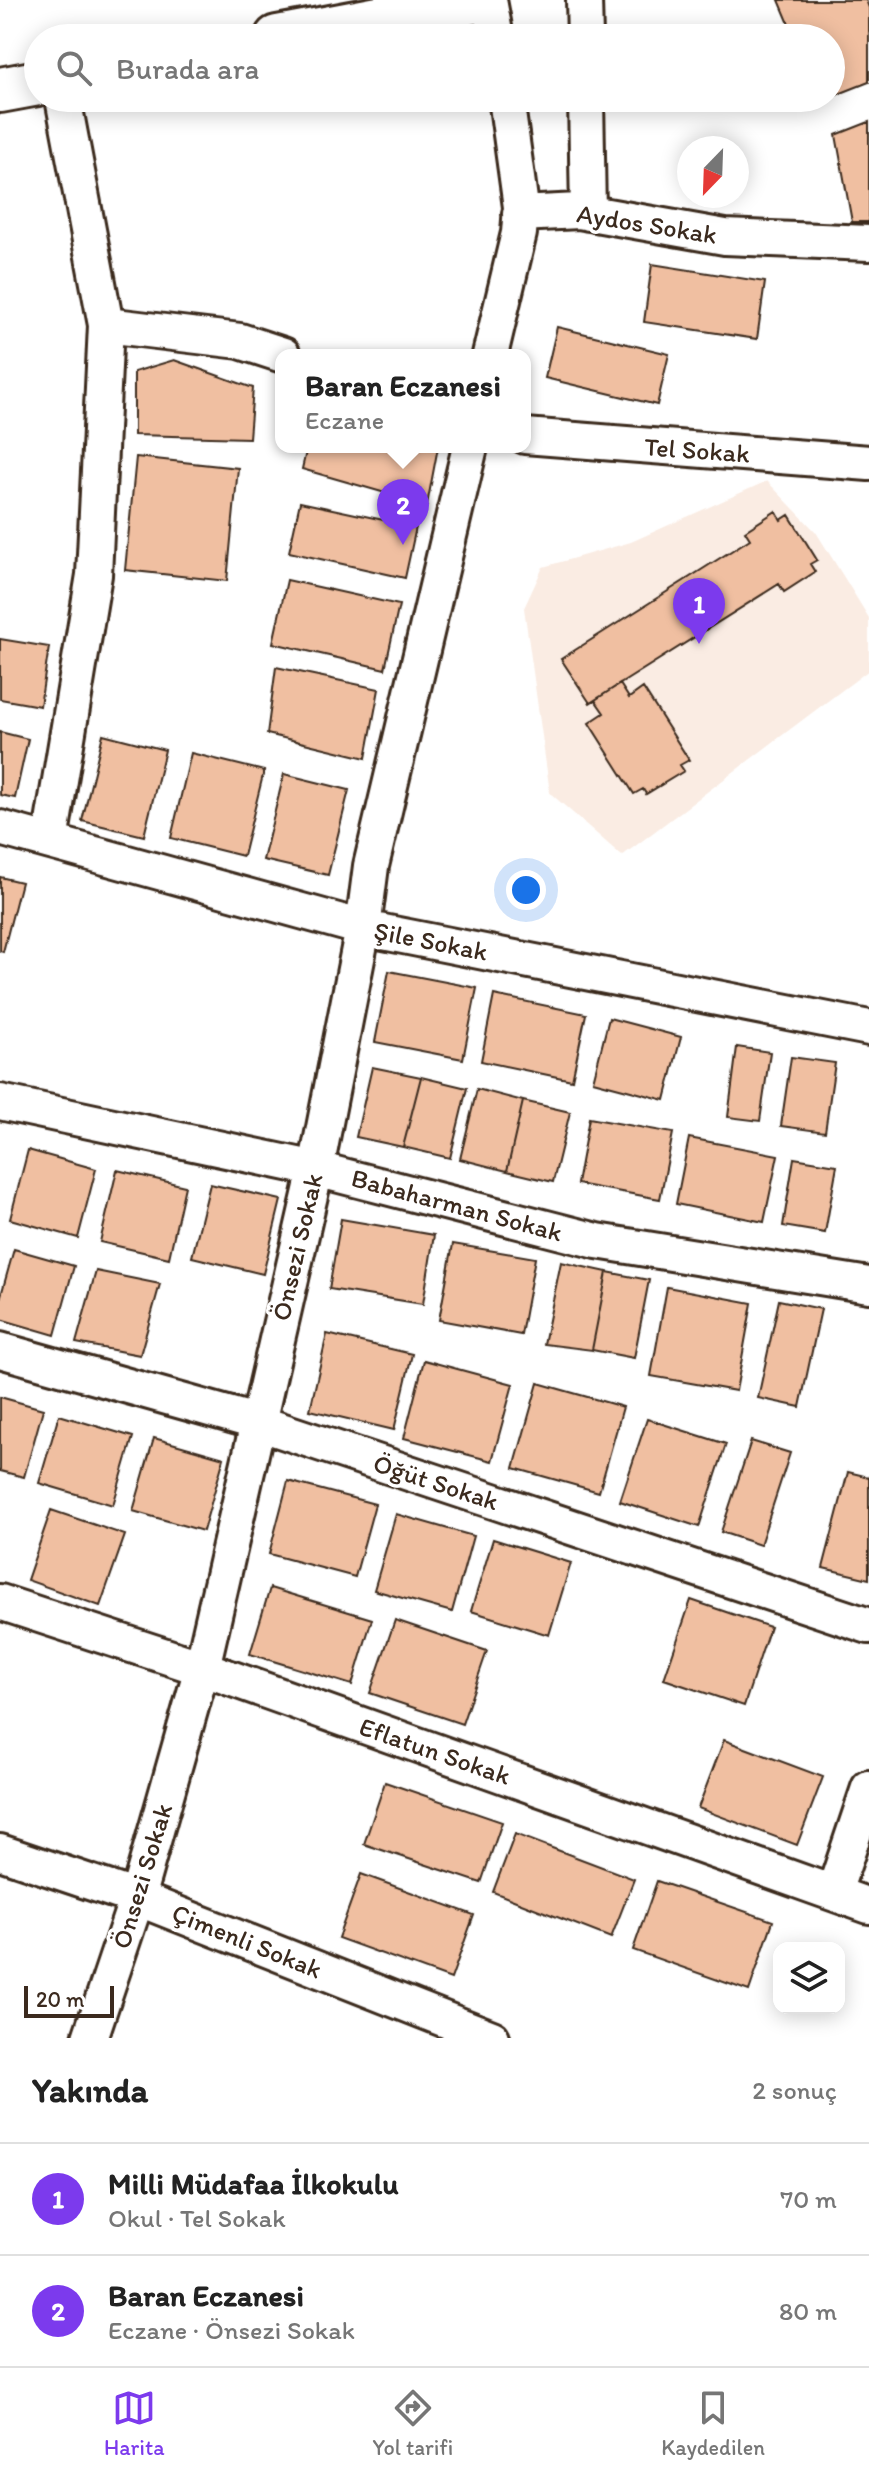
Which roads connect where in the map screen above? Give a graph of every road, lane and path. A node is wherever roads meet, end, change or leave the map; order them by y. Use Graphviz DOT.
graph roads {
  1 [pos="480,0"];
  2 [pos="489,0"];
  3 [pos="584,0"];
  4 [pos="352,24"];
  5 [pos="493,24"];
  6 [pos="585,24"];
  7 [pos="24,86"];
  8 [pos="0,90"];
  9 [pos="66,112"];
  10 [pos="508,112"];
  11 [pos="586,112"];
  12 [pos="588,213"];
  13 [pos="520,214"];
  14 [pos="869,243"];
  15 [pos="106,325"];
  16 [pos="491,349"];
  17 [pos="275,352"];
  18 [pos="531,436"];
  19 [pos="469,453"];
  20 [pos="869,463"];
  21 [pos="0,828"];
  22 [pos="50,841"];
  23 [pos="363,928"];
  24 [pos="869,1028"];
  25 [pos="0,1102"];
  26 [pos="316,1169"];
  27 [pos="869,1285"];
  28 [pos="0,1350"];
  29 [pos="256,1422"];
  30 [pos="0,1602"];
  31 [pos="869,1626"];
  32 [pos="202,1668"];
  33 [pos="869,1788"];
  34 [pos="0,1852"];
  35 [pos="834,1892"];
  36 [pos="137,1898"];
  37 [pos="869,1906"];
  38 [pos="90,2038"];
  39 [pos="492,2038"];
  1 -- 4 [label="street"];
  2 -- 5 [label="street"];
  3 -- 6 [label="street"];
  7 -- 8 [label="street"];
  9 -- 15 [label="street"];
  10 -- 13 [label="street"];
  11 -- 12 [label="street"];
  12 -- 13 [label="street, Aydos Sokak"];
  12 -- 14 [label="street, Aydos Sokak"];
  13 -- 16 [label="street"];
  15 -- 17 [label="street"];
  15 -- 22 [label="street"];
  18 -- 20 [label="street, Tel Sokak"];
  19 -- 23 [label="street, Önsezi Sokak"];
  21 -- 22 [label="street, Şile Sokak"];
  22 -- 23 [label="street, Şile Sokak"];
  23 -- 24 [label="street, Şile Sokak"];
  23 -- 26 [label="street, Önsezi Sokak"];
  25 -- 26 [label="street, Babaharman Sokak"];
  26 -- 27 [label="street, Babaharman Sokak"];
  26 -- 29 [label="street, Önsezi Sokak"];
  28 -- 29 [label="street, Öğüt Sokak"];
  29 -- 31 [label="street, Öğüt Sokak"];
  29 -- 32 [label="street, Önsezi Sokak"];
  30 -- 32 [label="street, Eflatun Sokak"];
  32 -- 35 [label="street, Eflatun Sokak"];
  32 -- 36 [label="street, Önsezi Sokak"];
  33 -- 35 [label="street"];
  34 -- 36 [label="street, Çimenli Sokak"];
  35 -- 37 [label="street, Eflatun Sokak"];
  36 -- 38 [label="street, Önsezi Sokak"];
  36 -- 39 [label="street, Çimenli Sokak"];
}
